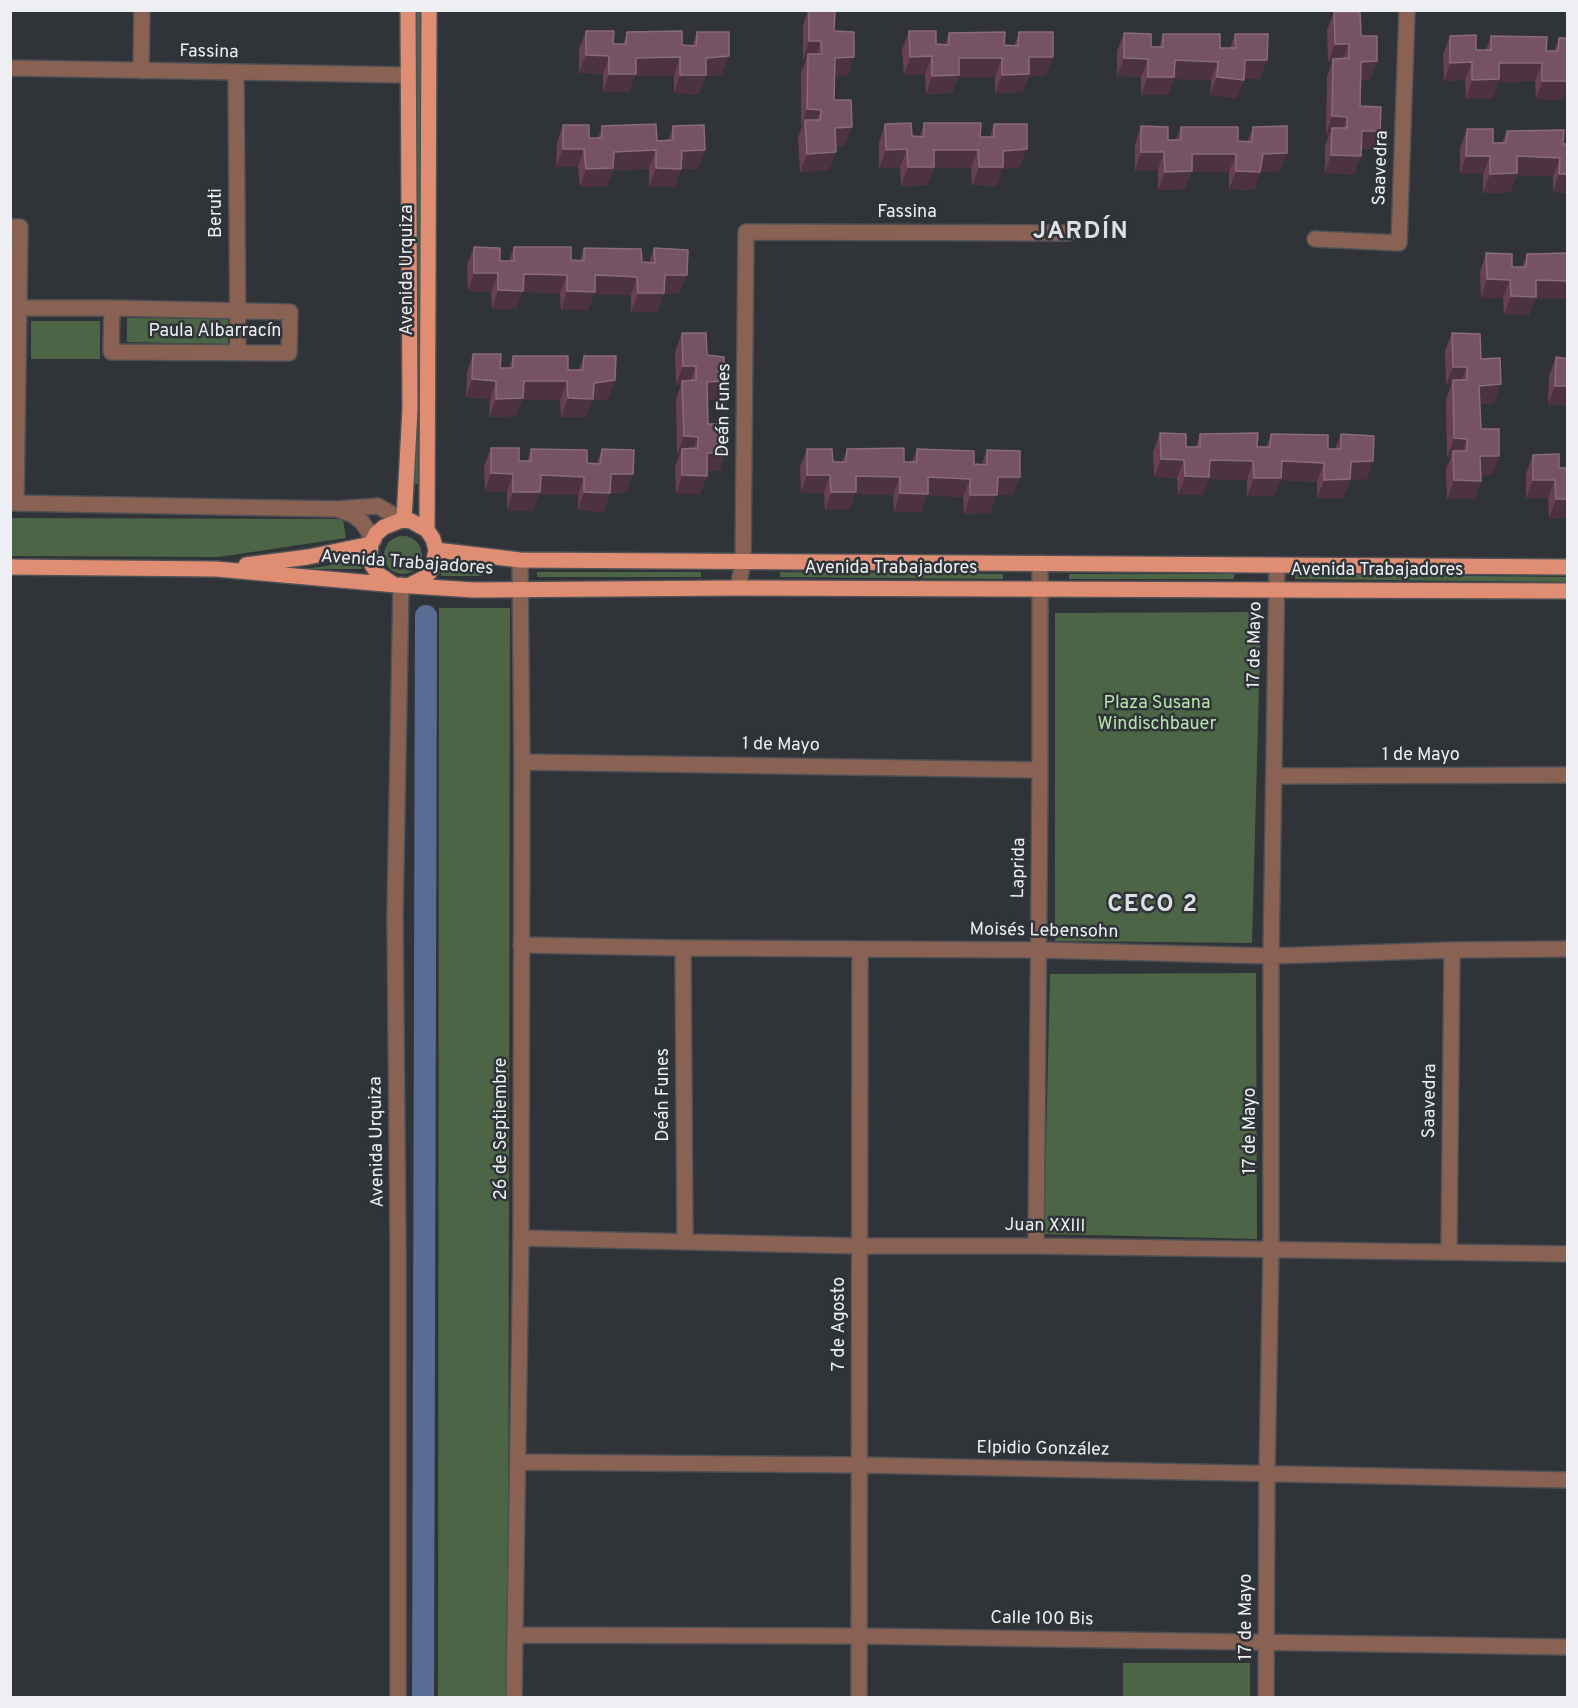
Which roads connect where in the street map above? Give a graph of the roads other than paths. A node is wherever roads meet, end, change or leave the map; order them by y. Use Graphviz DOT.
graph roads {
  1 [pos="142,10"];
  2 [pos="408,10"];
  3 [pos="429,10"];
  4 [pos="1407,10"];
  5 [pos="10,68"];
  6 [pos="141,70"];
  7 [pos="236,73"];
  8 [pos="407,75"];
  9 [pos="15,227"];
  10 [pos="746,232"];
  11 [pos="1068,233"];
  12 [pos="1315,239"];
  13 [pos="18,308"];
  14 [pos="112,309"];
  15 [pos="237,311"];
  16 [pos="14,348"];
  17 [pos="237,352"];
  18 [pos="13,503"];
  19 [pos="338,510"];
  20 [pos="403,520"];
  21 [pos="427,530"];
  22 [pos="372,542"];
  23 [pos="436,550"];
  24 [pos="520,560"];
  25 [pos="743,562"];
  26 [pos="1040,563"];
  27 [pos="1277,565"];
  28 [pos="10,567"];
  29 [pos="1568,567"];
  30 [pos="216,569"];
  31 [pos="402,585"];
  32 [pos="738,588"];
  33 [pos="1041,589"];
  34 [pos="521,590"];
  35 [pos="1276,591"];
  36 [pos="1568,591"];
  37 [pos="522,762"];
  38 [pos="1040,770"];
  39 [pos="1274,776"];
  40 [pos="1568,776"];
  41 [pos="521,945"];
  42 [pos="683,948"];
  43 [pos="1568,949"];
  44 [pos="860,950"];
  45 [pos="1038,950"];
  46 [pos="1452,950"];
  47 [pos="1271,956"];
  48 [pos="522,1238"];
  49 [pos="685,1242"];
  50 [pos="860,1246"];
  51 [pos="1036,1246"];
  52 [pos="1271,1250"];
  53 [pos="1449,1252"];
  54 [pos="1568,1254"];
  55 [pos="518,1462"];
  56 [pos="860,1465"];
  57 [pos="1267,1474"];
  58 [pos="1568,1480"];
  59 [pos="515,1635"];
  60 [pos="858,1636"];
  61 [pos="1266,1644"];
  62 [pos="1568,1647"];
  63 [pos="398,1698"];
  64 [pos="514,1698"];
  65 [pos="859,1698"];
  66 [pos="1266,1698"];
  1 -- 6 [label="street"];
  2 -- 8 [label="main road, Avenida Urquiza"];
  3 -- 21 [label="main road, Avenida Urquiza"];
  4 -- 12 [label="street, Saavedra"];
  5 -- 6 [label="street, Fassina"];
  6 -- 7 [label="street, Fassina"];
  7 -- 8 [label="street, Fassina"];
  7 -- 15 [label="street, Beruti"];
  8 -- 20 [label="main road, Avenida Urquiza"];
  9 -- 13 [label="street"];
  10 -- 11 [label="street, Fassina"];
  10 -- 25 [label="street, Deán Funes"];
  13 -- 14 [label="street, Paula Albarracín"];
  13 -- 16 [label="street"];
  14 -- 15 [label="street, Paula Albarracín"];
  14 -- 17 [label="street, Paula Albarracín"];
  15 -- 17 [label="street, Beruti"];
  15 -- 17 [label="street, Paula Albarracín"];
  16 -- 18 [label="street"];
  18 -- 19 [label="street, Avenida Trabajadores"];
  19 -- 20 [label="street, Avenida Trabajadores"];
  19 -- 22 [label="street, Avenida Trabajadores"];
  20 -- 21 [label="main road"];
  20 -- 22 [label="main road"];
  21 -- 23 [label="main road"];
  22 -- 30 [label="main road, Avenida Trabajadores"];
  22 -- 31 [label="main road"];
  23 -- 24 [label="main road, Avenida Trabajadores"];
  23 -- 31 [label="main road"];
  24 -- 25 [label="main road, Avenida Trabajadores"];
  24 -- 34 [label="street, 26 de Septiembre"];
  25 -- 26 [label="main road, Avenida Trabajadores"];
  25 -- 32 [label="street, Deán Funes"];
  26 -- 27 [label="main road, Avenida Trabajadores"];
  26 -- 33 [label="street, Laprida"];
  27 -- 29 [label="main road, Avenida Trabajadores"];
  27 -- 35 [label="street, 17 de Mayo"];
  28 -- 30 [label="main road, Avenida Trabajadores"];
  30 -- 31 [label="main road, Avenida Trabajadores"];
  31 -- 34 [label="main road, Avenida Trabajadores"];
  31 -- 63 [label="street, Avenida Urquiza"];
  32 -- 33 [label="main road, Avenida Trabajadores"];
  32 -- 34 [label="main road, Avenida Trabajadores"];
  33 -- 35 [label="main road, Avenida Trabajadores"];
  33 -- 38 [label="street, Laprida"];
  34 -- 37 [label="street, 26 de Septiembre"];
  35 -- 36 [label="main road, Avenida Trabajadores"];
  35 -- 39 [label="street, 17 de Mayo"];
  37 -- 38 [label="street, 1 de Mayo"];
  37 -- 41 [label="street, 26 de Septiembre"];
  38 -- 45 [label="street, Laprida"];
  39 -- 40 [label="street, 1 de Mayo"];
  39 -- 47 [label="street, 17 de Mayo"];
  41 -- 42 [label="street, Moisés Lebensohn"];
  41 -- 48 [label="street, 26 de Septiembre"];
  42 -- 44 [label="street, Moisés Lebensohn"];
  42 -- 49 [label="street, Deán Funes"];
  43 -- 46 [label="street, Moisés Lebensohn"];
  44 -- 45 [label="street, Moisés Lebensohn"];
  44 -- 50 [label="street, 7 de Agosto"];
  45 -- 47 [label="street, Moisés Lebensohn"];
  45 -- 51 [label="street, Laprida"];
  46 -- 47 [label="street, Moisés Lebensohn"];
  46 -- 53 [label="street, Saavedra"];
  47 -- 52 [label="street, 17 de Mayo"];
  48 -- 49 [label="street, Juan XXIII"];
  48 -- 55 [label="street, 26 de Septiembre"];
  49 -- 50 [label="street, Juan XXIII"];
  50 -- 51 [label="street, Juan XXIII"];
  50 -- 56 [label="street, 7 de Agosto"];
  51 -- 52 [label="street, Juan XXIII"];
  52 -- 53 [label="street, Juan XXIII"];
  52 -- 57 [label="street, 17 de Mayo"];
  53 -- 54 [label="street, Juan XXIII"];
  55 -- 56 [label="street, Elpidio González"];
  55 -- 59 [label="street, 26 de Septiembre"];
  56 -- 57 [label="street, Elpidio González"];
  56 -- 60 [label="street, 7 de Agosto"];
  57 -- 58 [label="street, Elpidio González"];
  57 -- 61 [label="street, 17 de Mayo"];
  59 -- 60 [label="street, Calle 100 Bis"];
  59 -- 64 [label="street, 26 de Septiembre"];
  60 -- 61 [label="street, Calle 100 Bis"];
  60 -- 65 [label="street, 7 de Agosto"];
  61 -- 62 [label="street, Calle 100 Bis"];
  61 -- 66 [label="street, 17 de Mayo"];
}
